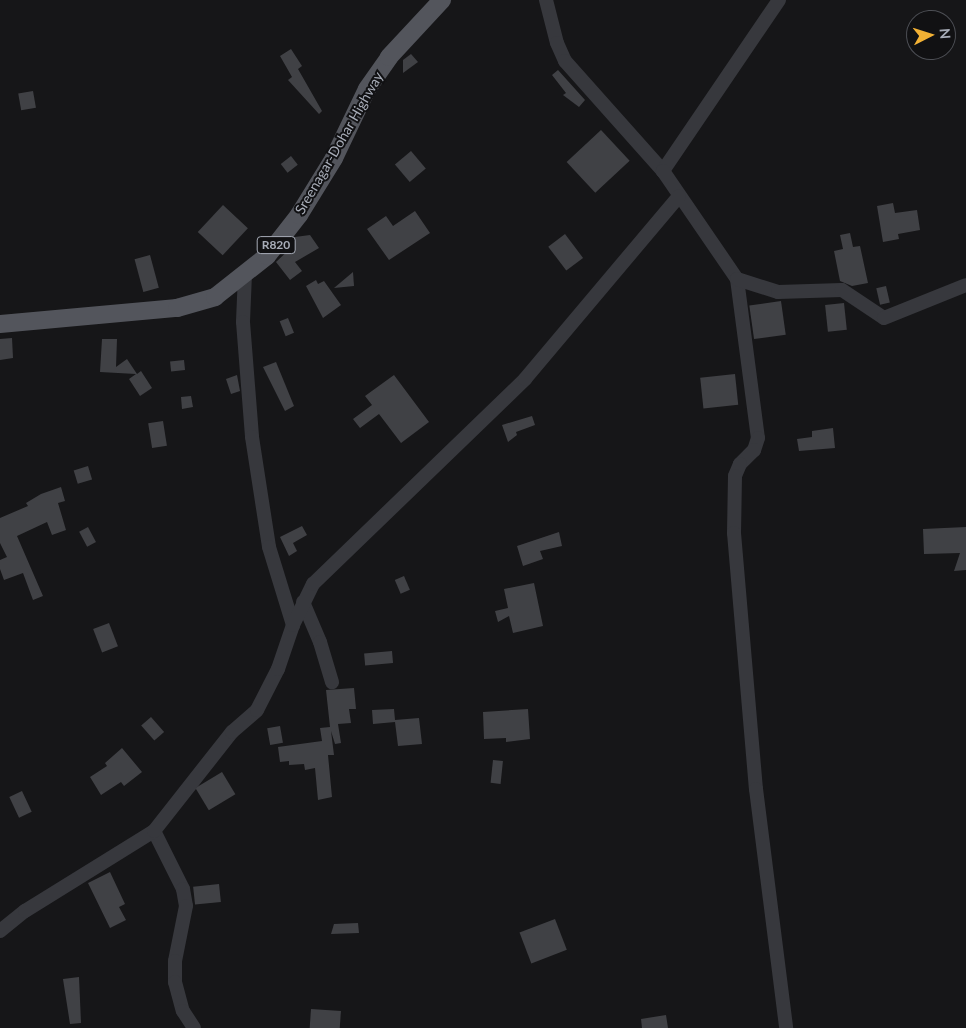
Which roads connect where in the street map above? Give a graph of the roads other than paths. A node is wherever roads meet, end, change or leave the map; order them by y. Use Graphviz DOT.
graph roads {
  1 [pos="442,0"];
  2 [pos="546,0"];
  3 [pos="779,0"];
  4 [pos="663,171"];
  5 [pos="679,196"];
  6 [pos="245,274"];
  7 [pos="736,279"];
  8 [pos="966,285"];
  9 [pos="0,324"];
  10 [pos="303,602"];
  11 [pos="293,625"];
  12 [pos="332,682"];
  13 [pos="154,831"];
  14 [pos="0,931"];
  15 [pos="194,1028"];
  16 [pos="786,1028"];
  1 -- 6 [label="main road, Sreenagar-Dohar Highway / R820"];
  2 -- 4 [label="street"];
  3 -- 4 [label="street"];
  4 -- 5 [label="street"];
  5 -- 7 [label="street"];
  5 -- 10 [label="street"];
  6 -- 9 [label="main road, Sreenagar-Dohar Highway / R820"];
  6 -- 11 [label="street"];
  7 -- 8 [label="street"];
  7 -- 16 [label="street"];
  10 -- 11 [label="street"];
  10 -- 12 [label="street"];
  11 -- 13 [label="street"];
  13 -- 14 [label="street"];
  13 -- 15 [label="street"];
}
